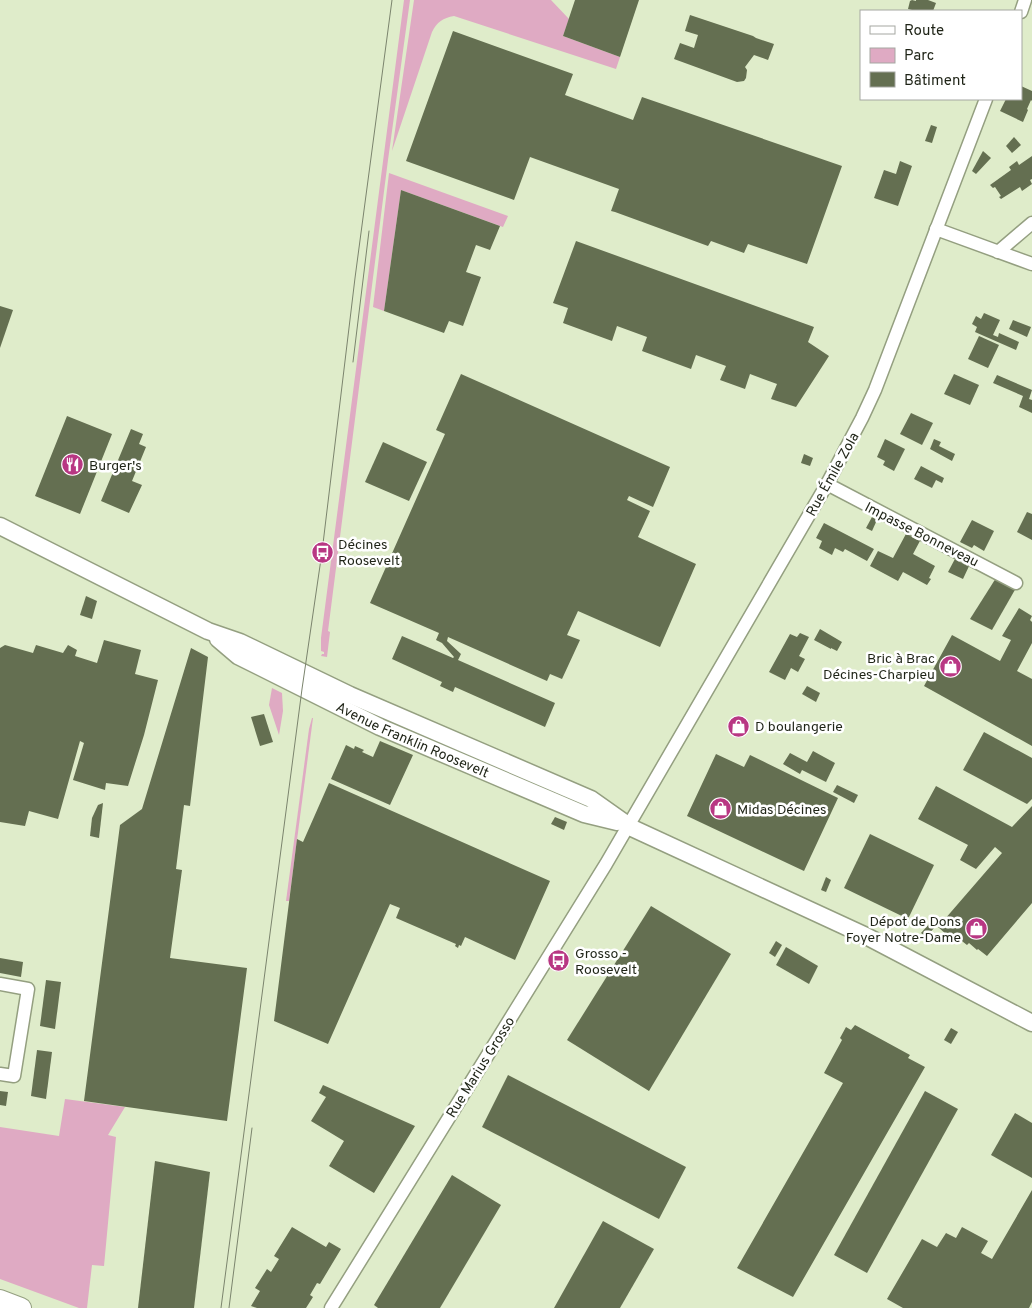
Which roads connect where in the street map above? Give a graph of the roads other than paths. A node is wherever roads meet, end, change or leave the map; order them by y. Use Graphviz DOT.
graph roads {
  1 [pos="986,100"];
  2 [pos="1032,223"];
  3 [pos="936,229"];
  4 [pos="998,252"];
  5 [pos="1032,264"];
  6 [pos="827,484"];
  7 [pos="0,526"];
  8 [pos="1016,582"];
  9 [pos="628,825"];
  10 [pos="0,984"];
  11 [pos="1032,1023"];
  12 [pos="0,1074"];
  13 [pos="0,1300"];
  14 [pos="21,1308"];
  15 [pos="331,1308"];
  1 -- 3 [label="street, Rue Émile Zola"];
  2 -- 4 [label="street"];
  3 -- 4 [label="street"];
  3 -- 6 [label="street, Rue Émile Zola"];
  4 -- 5 [label="street"];
  6 -- 8 [label="street, Impasse Bonneveau"];
  6 -- 9 [label="street, Rue Émile Zola"];
  7 -- 9 [label="street, Avenue Franklin Roosevelt"];
  9 -- 11 [label="street, Avenue Franklin Roosevelt"];
  9 -- 15 [label="street, Rue Marius Grosso"];
  10 -- 12 [label="street"];
  13 -- 14 [label="main road"];
}
